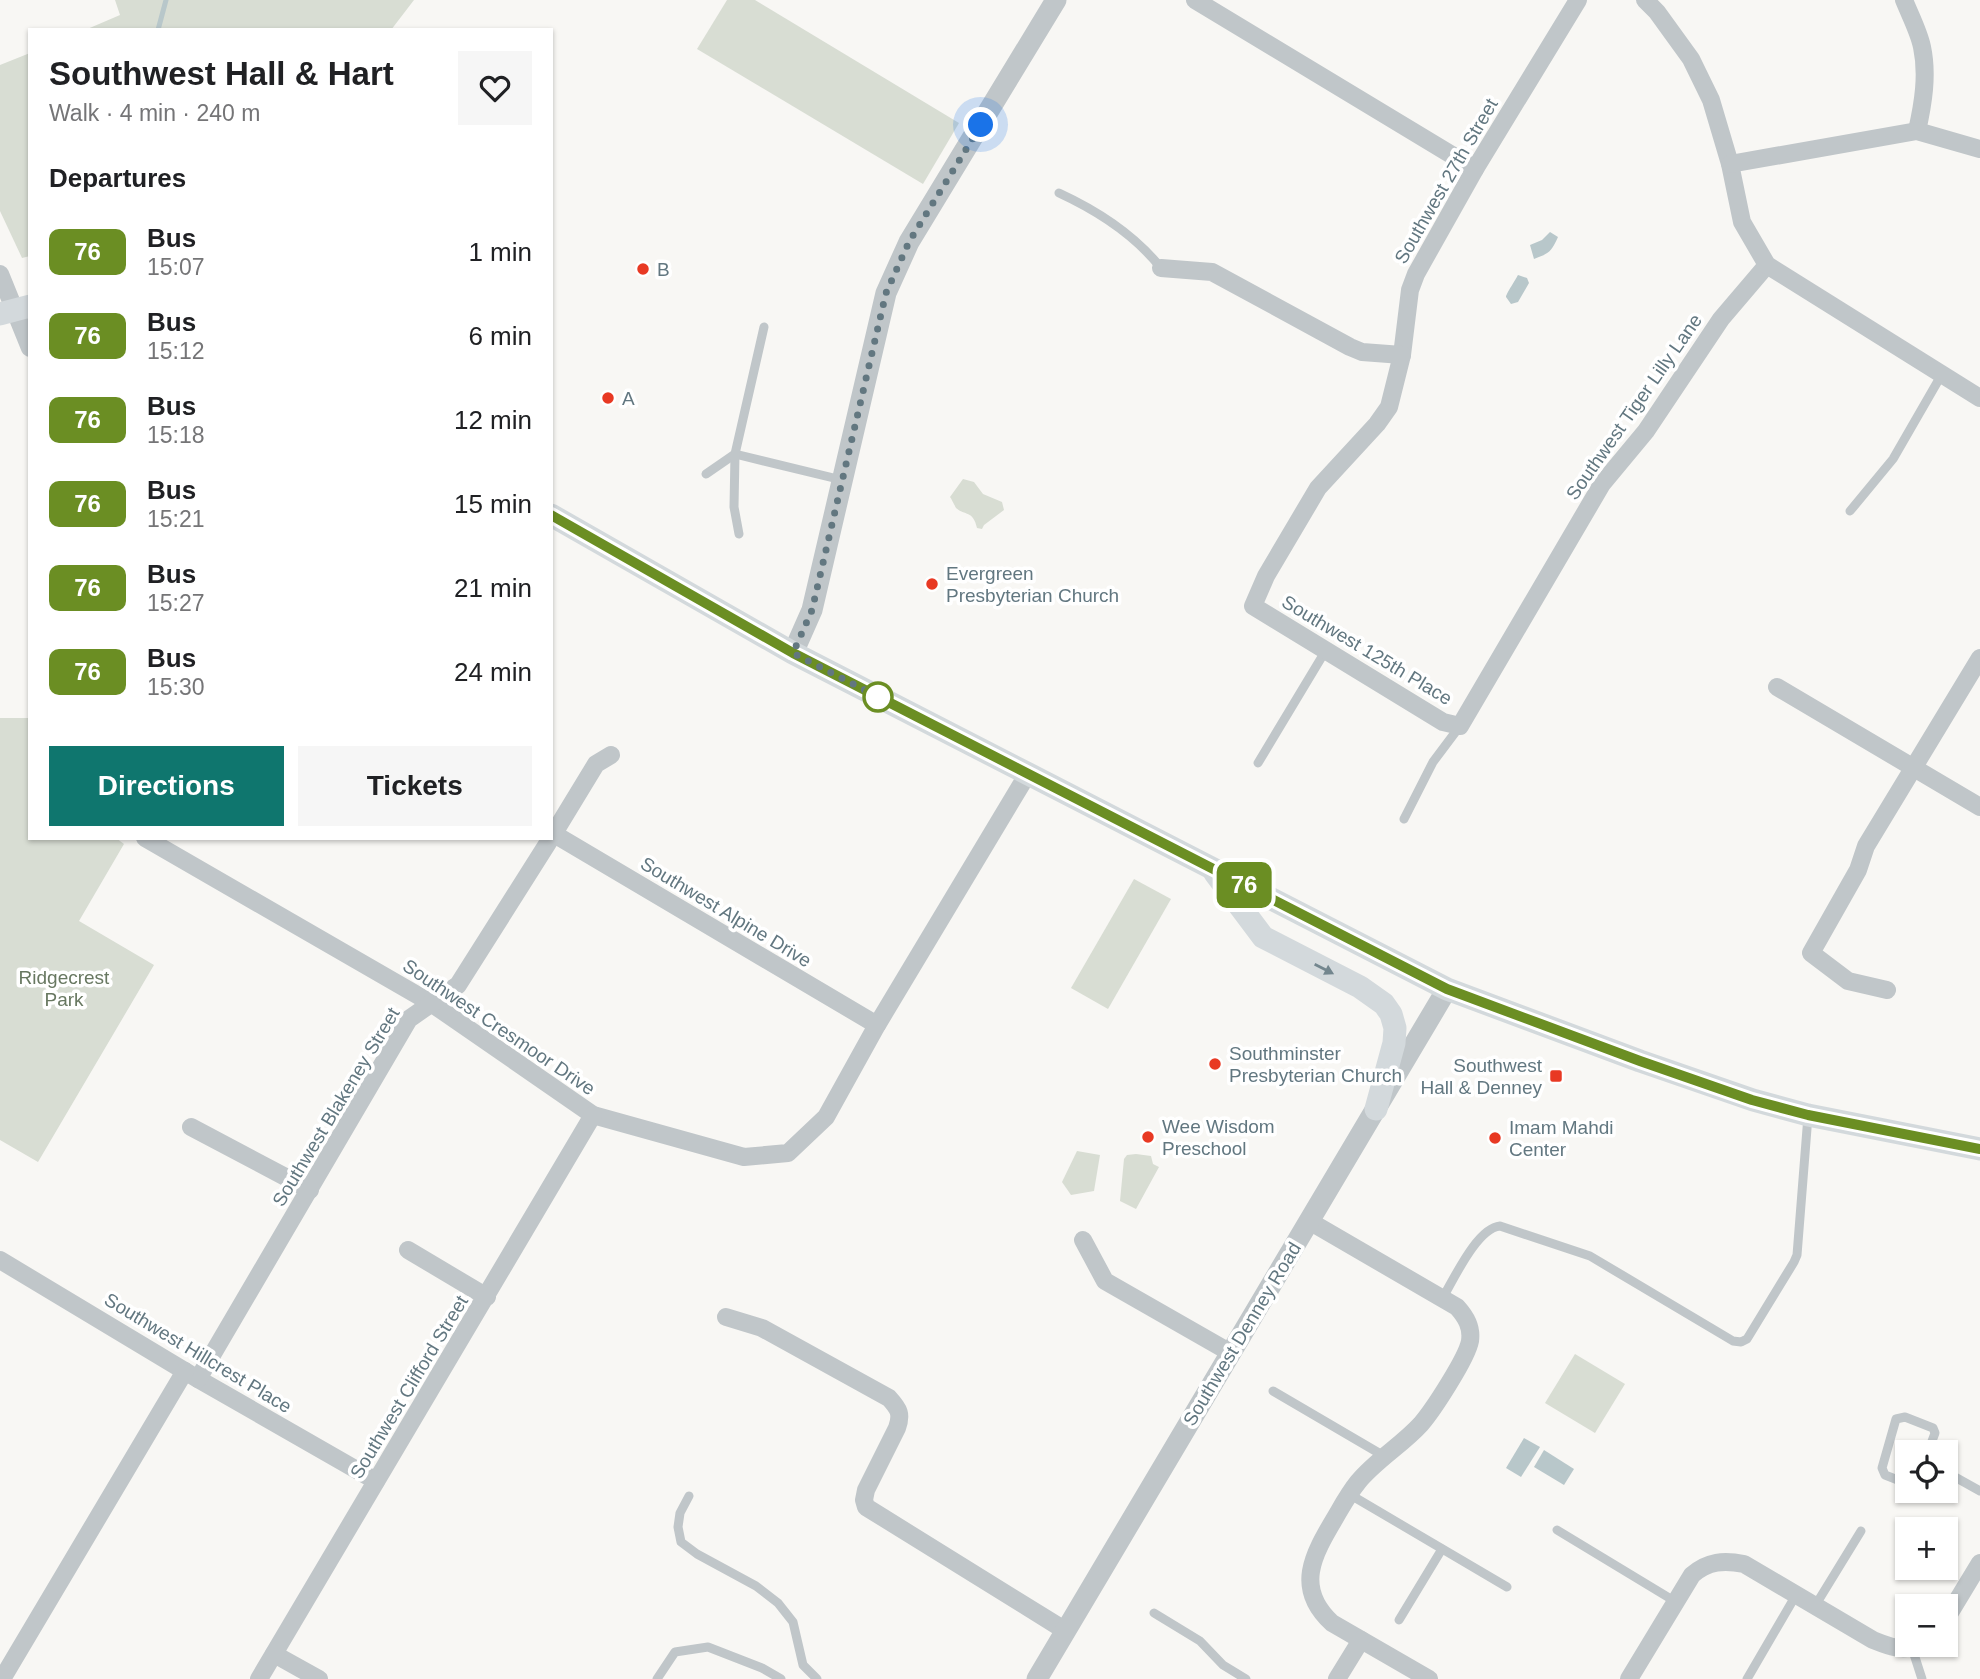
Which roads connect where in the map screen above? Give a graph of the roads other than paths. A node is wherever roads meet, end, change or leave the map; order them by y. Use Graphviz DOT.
graph roads {
  1 [pos="1056,0"];
  2 [pos="1195,0"];
  3 [pos="1578,0"];
  4 [pos="1645,0"];
  5 [pos="1903,0"];
  6 [pos="1917,131"];
  7 [pos="1980,149"];
  8 [pos="1730,163"];
  9 [pos="1475,169"];
  10 [pos="1059,192"];
  11 [pos="1767,264"];
  12 [pos="1161,268"];
  13 [pos="0,274"];
  14 [pos="15,310"];
  15 [pos="764,327"];
  16 [pos="28,343"];
  17 [pos="1402,355"];
  18 [pos="1942,374"];
  19 [pos="1980,398"];
  20 [pos="735,454"];
  21 [pos="706,474"];
  22 [pos="842,480"];
  23 [pos="1850,511"];
  24 [pos="553,516"];
  25 [pos="739,534"];
  26 [pos="1253,606"];
  27 [pos="1326,650"];
  28 [pos="793,653"];
  29 [pos="1980,658"];
  30 [pos="1777,687"];
  31 [pos="1460,726"];
  32 [pos="611,755"];
  33 [pos="1258,764"];
  34 [pos="1916,768"];
  35 [pos="1027,775"];
  36 [pos="1980,807"];
  37 [pos="1404,819"];
  38 [pos="553,835"];
  39 [pos="553,838"];
  40 [pos="148,840"];
  41 [pos="550,840"];
  42 [pos="1212,868"];
  43 [pos="1447,989"];
  44 [pos="1887,990"];
  45 [pos="431,1003"];
  46 [pos="877,1025"];
  47 [pos="1376,1110"];
  48 [pos="593,1115"];
  49 [pos="1808,1115"];
  50 [pos="191,1127"];
  51 [pos="1980,1149"];
  52 [pos="310,1190"];
  53 [pos="1309,1221"];
  54 [pos="1083,1240"];
  55 [pos="408,1250"];
  56 [pos="0,1260"];
  57 [pos="487,1297"];
  58 [pos="1442,1299"];
  59 [pos="726,1317"];
  60 [pos="1231,1353"];
  61 [pos="192,1375"];
  62 [pos="1273,1391"];
  63 [pos="1932,1440"];
  64 [pos="1384,1456"];
  65 [pos="1895,1479"];
  66 [pos="1958,1479"];
  67 [pos="376,1481"];
  68 [pos="1980,1491"];
  69 [pos="1349,1494"];
  70 [pos="689,1496"];
  71 [pos="1558,1530"];
  72 [pos="1861,1531"];
  73 [pos="1442,1549"];
  74 [pos="1980,1563"];
  75 [pos="1507,1587"];
  76 [pos="1974,1588"];
  77 [pos="1796,1595"];
  78 [pos="1676,1602"];
  79 [pos="1815,1606"];
  80 [pos="1958,1606"];
  81 [pos="1154,1613"];
  82 [pos="1399,1620"];
  83 [pos="1066,1630"];
  84 [pos="1361,1640"];
  85 [pos="1895,1648"];
  86 [pos="274,1654"];
  87 [pos="1917,1657"];
  88 [pos="2,1679"];
  89 [pos="259,1679"];
  90 [pos="319,1679"];
  91 [pos="657,1679"];
  92 [pos="781,1679"];
  93 [pos="817,1679"];
  94 [pos="1037,1679"];
  95 [pos="1246,1679"];
  96 [pos="1337,1679"];
  97 [pos="1429,1679"];
  98 [pos="1629,1679"];
  99 [pos="1747,1679"];
  100 [pos="1922,1679"];
  1 -- 22 [label="street"];
  2 -- 9 [label="street"];
  3 -- 9 [label="street, Southwest 27th Street"];
  4 -- 8 [label="street"];
  5 -- 6 [label="street"];
  6 -- 7 [label="street"];
  6 -- 8 [label="street"];
  8 -- 11 [label="street"];
  9 -- 17 [label="street, Southwest 27th Street"];
  10 -- 12 [label="lane"];
  11 -- 18 [label="street"];
  11 -- 31 [label="street, Southwest Tiger Lilly Lane"];
  12 -- 17 [label="street"];
  13 -- 14 [label="street"];
  14 -- 16 [label="street"];
  15 -- 20 [label="lane"];
  17 -- 26 [label="street, Southwest 27th Street"];
  18 -- 19 [label="street"];
  18 -- 23 [label="lane"];
  20 -- 21 [label="lane"];
  20 -- 22 [label="lane"];
  20 -- 25 [label="lane"];
  22 -- 28 [label="street"];
  24 -- 28 [label="main road"];
  26 -- 27 [label="street, Southwest 125th Place"];
  27 -- 31 [label="street, Southwest 125th Place"];
  27 -- 33 [label="lane"];
  28 -- 35 [label="main road"];
  29 -- 34 [label="street"];
  30 -- 34 [label="street"];
  31 -- 37 [label="lane"];
  32 -- 38 [label="street, Southwest Blakeney Street"];
  34 -- 36 [label="street"];
  34 -- 44 [label="street"];
  35 -- 42 [label="main road"];
  35 -- 46 [label="street, Southwest Cresmoor Drive"];
  39 -- 46 [label="street, Southwest Alpine Drive"];
  40 -- 45 [label="street, Southwest Cresmoor Drive"];
  41 -- 45 [label="street, Southwest Blakeney Street"];
  42 -- 43 [label="main road"];
  42 -- 47 [label="main road, one-way"];
  43 -- 47 [label="street, Southwest Denney Road"];
  43 -- 49 [label="main road"];
  45 -- 48 [label="street, Southwest Cresmoor Drive"];
  45 -- 52 [label="street, Southwest Blakeney Street"];
  46 -- 48 [label="street, Southwest Cresmoor Drive"];
  47 -- 53 [label="street, Southwest Denney Road"];
  48 -- 57 [label="street, Southwest Clifford Street"];
  49 -- 51 [label="main road"];
  49 -- 58 [label="lane"];
  50 -- 52 [label="street"];
  52 -- 61 [label="street, Southwest Blakeney Street"];
  53 -- 58 [label="street"];
  53 -- 60 [label="street, Southwest Denney Road"];
  54 -- 60 [label="street"];
  55 -- 57 [label="street"];
  56 -- 61 [label="street, Southwest Hillcrest Place"];
  57 -- 67 [label="street, Southwest Clifford Street"];
  58 -- 64 [label="street"];
  59 -- 83 [label="street"];
  60 -- 83 [label="street, Southwest Denney Road"];
  61 -- 67 [label="street, Southwest Hillcrest Place"];
  61 -- 88 [label="street, Southwest Blakeney Street"];
  62 -- 64 [label="lane"];
  63 -- 65 [label="lane"];
  64 -- 69 [label="street"];
  66 -- 68 [label="lane"];
  67 -- 86 [label="street, Southwest Clifford Street"];
  69 -- 73 [label="lane"];
  69 -- 84 [label="street"];
  70 -- 93 [label="lane"];
  71 -- 78 [label="lane"];
  72 -- 79 [label="lane"];
  73 -- 75 [label="lane"];
  73 -- 82 [label="lane"];
  74 -- 76 [label="street"];
  76 -- 80 [label="street"];
  77 -- 78 [label="street"];
  77 -- 79 [label="street"];
  77 -- 99 [label="lane"];
  78 -- 98 [label="street"];
  79 -- 85 [label="street"];
  81 -- 95 [label="lane"];
  83 -- 94 [label="street, Southwest Denney Road"];
  84 -- 96 [label="street"];
  84 -- 97 [label="street"];
  86 -- 89 [label="street, Southwest Clifford Street"];
  86 -- 90 [label="street"];
  87 -- 100 [label="lane"];
  91 -- 92 [label="lane"];
}
